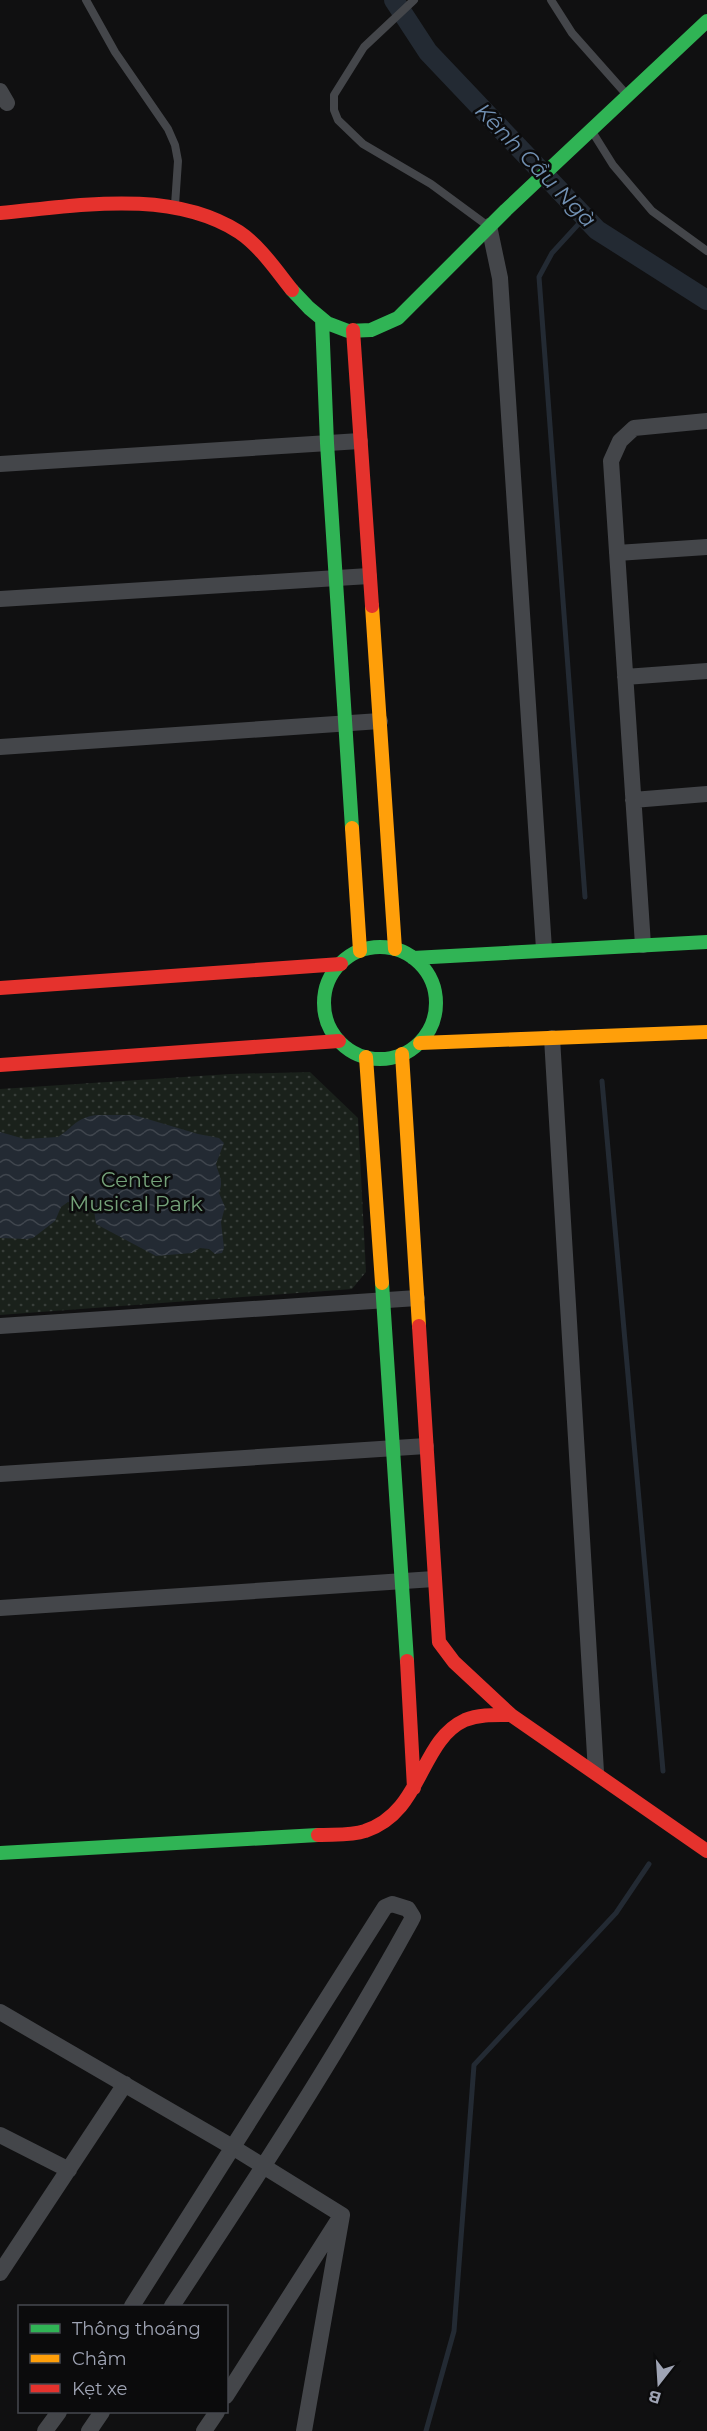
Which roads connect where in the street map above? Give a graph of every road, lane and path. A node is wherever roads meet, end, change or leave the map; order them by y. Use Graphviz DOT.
graph roads {
  1 [pos="86,0"];
  2 [pos="414,0"];
  3 [pos="551,0"];
  4 [pos="707,21"];
  5 [pos="627,96"];
  6 [pos="591,130"];
  7 [pos="175,207"];
  8 [pos="0,213"];
  9 [pos="489,226"];
  10 [pos="707,251"];
  11 [pos="322,319"];
  12 [pos="352,330"];
  13 [pos="707,421"];
  14 [pos="360,441"];
  15 [pos="327,443"];
  16 [pos="0,464"];
  17 [pos="707,547"];
  18 [pos="617,553"];
  19 [pos="369,576"];
  20 [pos="337,578"];
  21 [pos="0,600"];
  22 [pos="707,671"];
  23 [pos="625,677"];
  24 [pos="380,721"];
  25 [pos="347,724"];
  26 [pos="0,747"];
  27 [pos="707,794"];
  28 [pos="633,800"];
  29 [pos="707,942"];
  30 [pos="642,945"];
  31 [pos="394,950"];
  32 [pos="544,950"];
  33 [pos="360,951"];
  34 [pos="413,958"];
  35 [pos="341,964"];
  36 [pos="0,988"];
  37 [pos="707,1032"];
  38 [pos="552,1038"];
  39 [pos="339,1041"];
  40 [pos="420,1043"];
  41 [pos="402,1054"];
  42 [pos="366,1057"];
  43 [pos="0,1065"];
  44 [pos="417,1298"];
  45 [pos="384,1301"];
  46 [pos="0,1326"];
  47 [pos="426,1446"];
  48 [pos="394,1448"];
  49 [pos="0,1474"];
  50 [pos="434,1579"];
  51 [pos="403,1581"];
  52 [pos="0,1608"];
  53 [pos="511,1715"];
  54 [pos="596,1772"];
  55 [pos="414,1791"];
  56 [pos="707,1851"];
  57 [pos="0,1853"];
  58 [pos="0,2012"];
  59 [pos="125,2084"];
  60 [pos="0,2135"];
  61 [pos="234,2148"];
  62 [pos="263,2167"];
  63 [pos="69,2170"];
  64 [pos="342,2215"];
  65 [pos="6,2251"];
  66 [pos="0,2273"];
  67 [pos="133,2305"];
  68 [pos="173,2305"];
  69 [pos="228,2393"];
  70 [pos="58,2413"];
  71 [pos="101,2413"];
  72 [pos="215,2413"];
  73 [pos="45,2431"];
  74 [pos="89,2431"];
  75 [pos="204,2431"];
  76 [pos="304,2431"];
  1 -- 7 [label="lane"];
  2 -- 9 [label="lane"];
  3 -- 5 [label="lane"];
  4 -- 5 [label="street"];
  5 -- 6 [label="street"];
  6 -- 9 [label="street"];
  6 -- 10 [label="lane"];
  7 -- 8 [label="street"];
  7 -- 11 [label="street"];
  9 -- 12 [label="street"];
  9 -- 32 [label="street"];
  11 -- 12 [label="street"];
  11 -- 15 [label="street"];
  12 -- 14 [label="street"];
  13 -- 18 [label="street"];
  14 -- 15 [label="street"];
  14 -- 19 [label="street"];
  15 -- 16 [label="street"];
  15 -- 20 [label="street"];
  17 -- 18 [label="street"];
  18 -- 23 [label="street"];
  19 -- 20 [label="street"];
  19 -- 24 [label="street"];
  20 -- 21 [label="street"];
  20 -- 25 [label="street"];
  22 -- 23 [label="street"];
  23 -- 28 [label="street"];
  24 -- 25 [label="street"];
  24 -- 31 [label="street"];
  25 -- 26 [label="street"];
  25 -- 33 [label="street"];
  27 -- 28 [label="street"];
  28 -- 30 [label="street"];
  29 -- 30 [label="street"];
  30 -- 32 [label="street"];
  31 -- 33 [label="street"];
  31 -- 34 [label="street"];
  32 -- 34 [label="street"];
  33 -- 35 [label="street"];
  34 -- 40 [label="street"];
  35 -- 36 [label="street"];
  35 -- 39 [label="street"];
  37 -- 38 [label="street"];
  38 -- 40 [label="street"];
  38 -- 54 [label="street"];
  39 -- 42 [label="street"];
  39 -- 43 [label="street"];
  40 -- 41 [label="street"];
  41 -- 42 [label="street"];
  41 -- 44 [label="street"];
  42 -- 45 [label="street"];
  44 -- 45 [label="street"];
  44 -- 47 [label="street"];
  45 -- 46 [label="street"];
  45 -- 48 [label="street"];
  47 -- 48 [label="street"];
  47 -- 50 [label="street"];
  48 -- 49 [label="street"];
  48 -- 51 [label="street"];
  50 -- 51 [label="street"];
  50 -- 53 [label="street"];
  51 -- 52 [label="street"];
  51 -- 55 [label="street"];
  53 -- 54 [label="street"];
  53 -- 55 [label="street"];
  54 -- 56 [label="street"];
  55 -- 57 [label="street"];
  58 -- 59 [label="street"];
  59 -- 61 [label="street"];
  59 -- 63 [label="street"];
  60 -- 63 [label="street"];
  61 -- 62 [label="street"];
  61 -- 62 [label="street"];
  61 -- 67 [label="street"];
  62 -- 64 [label="street"];
  62 -- 68 [label="street"];
  63 -- 65 [label="street"];
  64 -- 69 [label="street"];
  64 -- 76 [label="street"];
  65 -- 66 [label="street"];
  70 -- 73 [label="street"];
  71 -- 74 [label="street"];
  72 -- 75 [label="street"];
}
